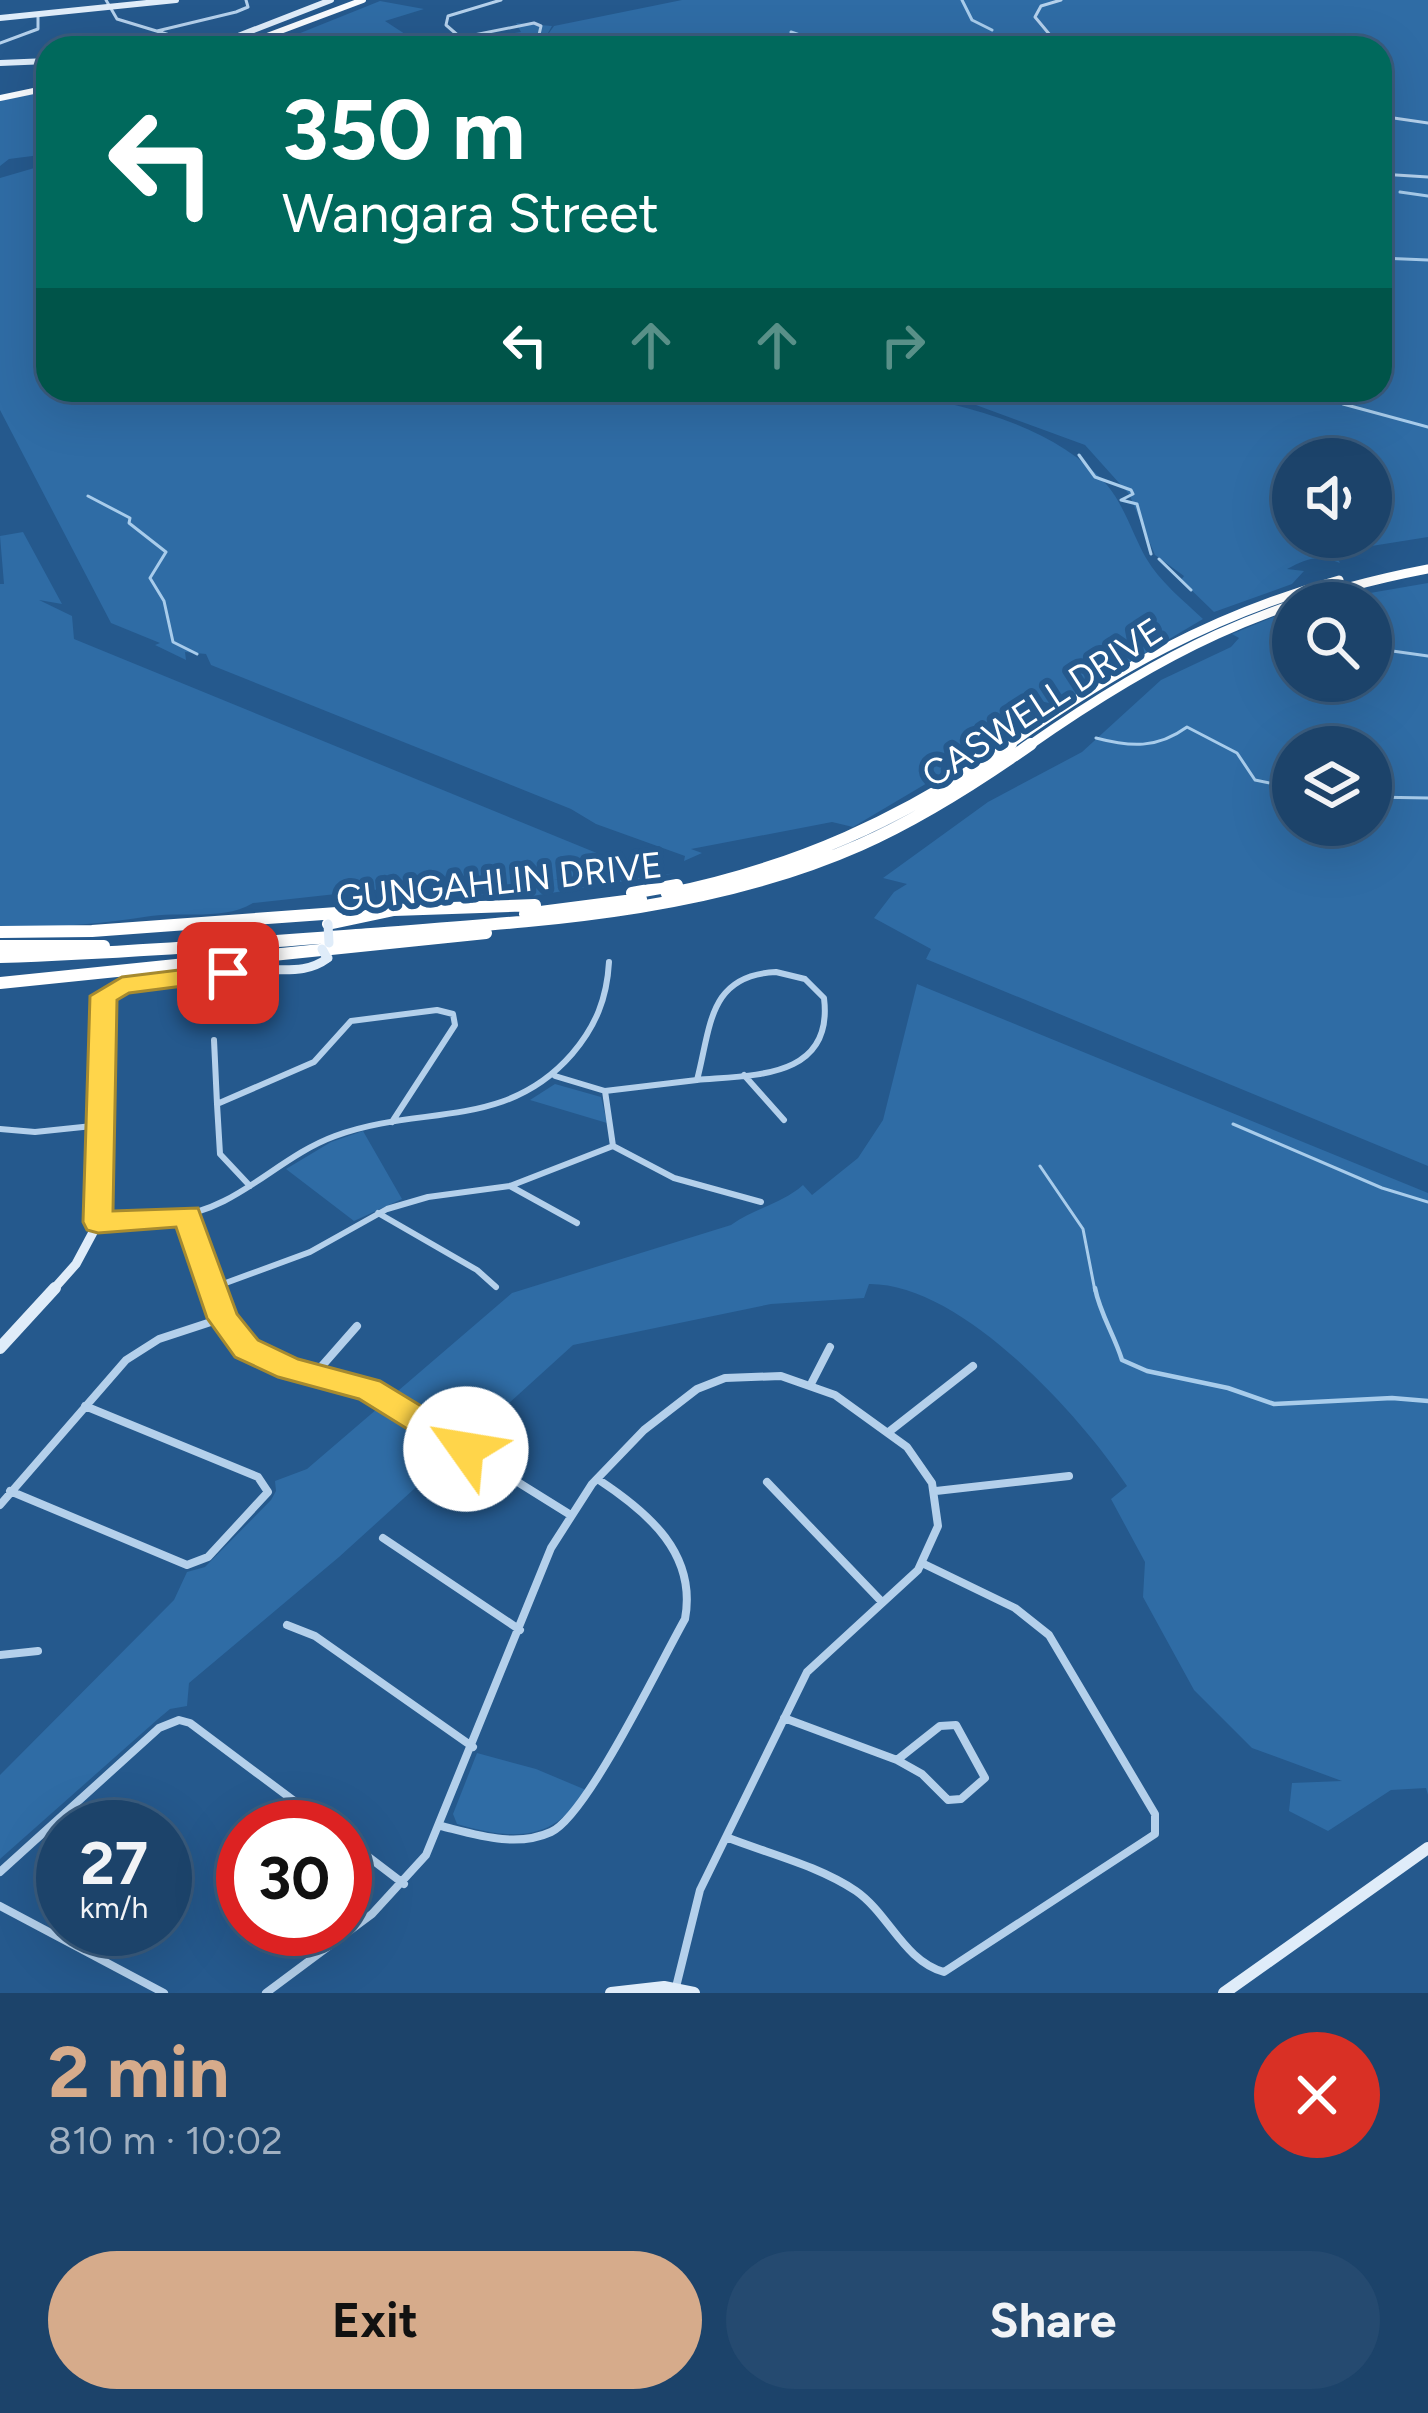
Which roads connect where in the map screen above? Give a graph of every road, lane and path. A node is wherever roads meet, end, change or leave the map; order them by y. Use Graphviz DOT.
graph roads {
  1 [pos="176,0"];
  2 [pos="247,0"];
  3 [pos="331,0"];
  4 [pos="363,0"];
  5 [pos="373,0"];
  6 [pos="501,0"];
  7 [pos="1061,0"];
  8 [pos="107,3"];
  9 [pos="307,9"];
  10 [pos="333,12"];
  11 [pos="38,14"];
  12 [pos="0,18"];
  13 [pos="316,18"];
  14 [pos="157,31"];
  15 [pos="167,36"];
  16 [pos="226,36"];
  17 [pos="267,36"];
  18 [pos="280,36"];
  19 [pos="458,36"];
  20 [pos="471,36"];
  21 [pos="537,36"];
  22 [pos="1053,36"];
  23 [pos="0,43"];
  24 [pos="36,62"];
  25 [pos="0,63"];
  26 [pos="36,89"];
  27 [pos="0,96"];
  28 [pos="1392,118"];
  29 [pos="1428,123"];
  30 [pos="1392,174"];
  31 [pos="1428,176"];
  32 [pos="1428,566"];
  33 [pos="1053,722"];
  34 [pos="978,766"];
  35 [pos="694,898"];
  36 [pos="494,908"];
  37 [pos="328,924"];
  38 [pos="226,926"];
  39 [pos="0,932"];
  40 [pos="15,933"];
  41 [pos="0,946"];
  42 [pos="33,947"];
  43 [pos="265,950"];
  44 [pos="327,953"];
  45 [pos="0,958"];
  46 [pos="609,962"];
  47 [pos="3,982"];
  48 [pos="214,1040"];
  49 [pos="744,1075"];
  50 [pos="555,1076"];
  51 [pos="697,1080"];
  52 [pos="605,1091"];
  53 [pos="217,1104"];
  54 [pos="784,1120"];
  55 [pos="392,1122"];
  56 [pos="102,1125"];
  57 [pos="0,1129"];
  58 [pos="613,1146"];
  59 [pos="250,1186"];
  60 [pos="510,1186"];
  61 [pos="761,1202"];
  62 [pos="378,1213"];
  63 [pos="187,1216"];
  64 [pos="98,1222"];
  65 [pos="577,1223"];
  66 [pos="212,1288"];
  67 [pos="496,1288"];
  68 [pos="223,1318"];
  69 [pos="357,1326"];
  70 [pos="830,1347"];
  71 [pos="0,1348"];
  72 [pos="973,1366"];
  73 [pos="314,1375"];
  74 [pos="812,1382"];
  75 [pos="85,1406"];
  76 [pos="890,1431"];
  77 [pos="1069,1475"];
  78 [pos="599,1480"];
  79 [pos="767,1482"];
  80 [pos="936,1491"];
  81 [pos="10,1492"];
  82 [pos="0,1505"];
  83 [pos="569,1514"];
  84 [pos="383,1538"];
  85 [pos="923,1563"];
  86 [pos="881,1602"];
  87 [pos="287,1624"];
  88 [pos="520,1630"];
  89 [pos="38,1651"];
  90 [pos="0,1655"];
  91 [pos="784,1718"];
  92 [pos="473,1747"];
  93 [pos="897,1760"];
  94 [pos="293,1800"];
  95 [pos="441,1826"];
  96 [pos="726,1837"];
  97 [pos="1428,1848"];
  98 [pos="372,1859"];
  99 [pos="0,1872"];
  100 [pos="405,1884"];
  101 [pos="0,1906"];
  102 [pos="98,1958"];
  103 [pos="675,1988"];
  104 [pos="164,1993"];
  105 [pos="266,1993"];
  106 [pos="611,1993"];
  107 [pos="694,1993"];
  108 [pos="1224,1993"];
  1 -- 8 [label="street"];
  2 -- 14 [label="street"];
  3 -- 9 [label="street"];
  4 -- 10 [label="main road"];
  5 -- 18 [label="main road"];
  6 -- 19 [label="street"];
  7 -- 22 [label="street"];
  8 -- 11 [label="street"];
  8 -- 14 [label="street"];
  9 -- 10 [label="main road"];
  9 -- 13 [label="main road"];
  9 -- 16 [label="street"];
  10 -- 13 [label="main road"];
  11 -- 12 [label="street"];
  11 -- 23 [label="street"];
  13 -- 17 [label="main road"];
  14 -- 15 [label="street"];
  20 -- 21 [label="street"];
  24 -- 25 [label="street"];
  26 -- 27 [label="main road"];
  28 -- 29 [label="street"];
  30 -- 31 [label="street"];
  32 -- 33 [label="highway, CASWELL DRIVE"];
  32 -- 33 [label="highway, CASWELL DRIVE"];
  33 -- 34 [label="highway, CASWELL DRIVE"];
  33 -- 35 [label="highway, CASWELL DRIVE"];
  34 -- 36 [label="highway"];
  34 -- 42 [label="highway, GUNGAHLIN DRIVE"];
  35 -- 45 [label="highway, GUNGAHLIN DRIVE"];
  35 -- 47 [label="highway"];
  36 -- 37 [label="highway"];
  36 -- 40 [label="highway"];
  37 -- 38 [label="street"];
  37 -- 44 [label="street, bridge"];
  38 -- 40 [label="street"];
  38 -- 42 [label="highway"];
  39 -- 40 [label="highway"];
  41 -- 42 [label="highway, GUNGAHLIN DRIVE"];
  43 -- 44 [label="street"];
  43 -- 45 [label="highway"];
  43 -- 47 [label="street"];
  44 -- 56 [label="street"];
  46 -- 50 [label="street"];
  48 -- 53 [label="street"];
  49 -- 51 [label="street"];
  49 -- 51 [label="street"];
  49 -- 54 [label="street"];
  50 -- 52 [label="street"];
  50 -- 55 [label="street"];
  51 -- 52 [label="street"];
  52 -- 58 [label="street"];
  53 -- 55 [label="street"];
  53 -- 59 [label="street"];
  55 -- 59 [label="street"];
  56 -- 57 [label="street"];
  56 -- 64 [label="street"];
  58 -- 60 [label="street"];
  58 -- 61 [label="street"];
  59 -- 63 [label="street"];
  60 -- 62 [label="street"];
  60 -- 65 [label="street"];
  62 -- 66 [label="street"];
  62 -- 67 [label="street"];
  63 -- 64 [label="street"];
  63 -- 66 [label="street"];
  64 -- 71 [label="street"];
  66 -- 68 [label="street"];
  68 -- 73 [label="street"];
  68 -- 75 [label="street"];
  69 -- 73 [label="street"];
  70 -- 74 [label="street"];
  72 -- 76 [label="street"];
  73 -- 83 [label="street"];
  74 -- 76 [label="street"];
  74 -- 78 [label="street"];
  75 -- 81 [label="street"];
  75 -- 81 [label="street"];
  76 -- 80 [label="street"];
  77 -- 80 [label="street"];
  78 -- 83 [label="street"];
  78 -- 95 [label="street"];
  79 -- 86 [label="street"];
  80 -- 85 [label="street"];
  81 -- 82 [label="street"];
  83 -- 88 [label="street"];
  84 -- 88 [label="street"];
  85 -- 86 [label="street"];
  85 -- 96 [label="street"];
  86 -- 91 [label="street"];
  87 -- 92 [label="street"];
  88 -- 92 [label="street"];
  89 -- 90 [label="street"];
  91 -- 93 [label="street"];
  91 -- 96 [label="street"];
  92 -- 95 [label="street"];
  93 -- 93 [label="street"];
  94 -- 99 [label="street"];
  95 -- 100 [label="street"];
  96 -- 103 [label="street"];
  97 -- 108 [label="street"];
  98 -- 100 [label="street"];
  100 -- 105 [label="street"];
  101 -- 102 [label="street"];
  102 -- 104 [label="street"];
  103 -- 106 [label="street"];
  103 -- 107 [label="street"];
}
